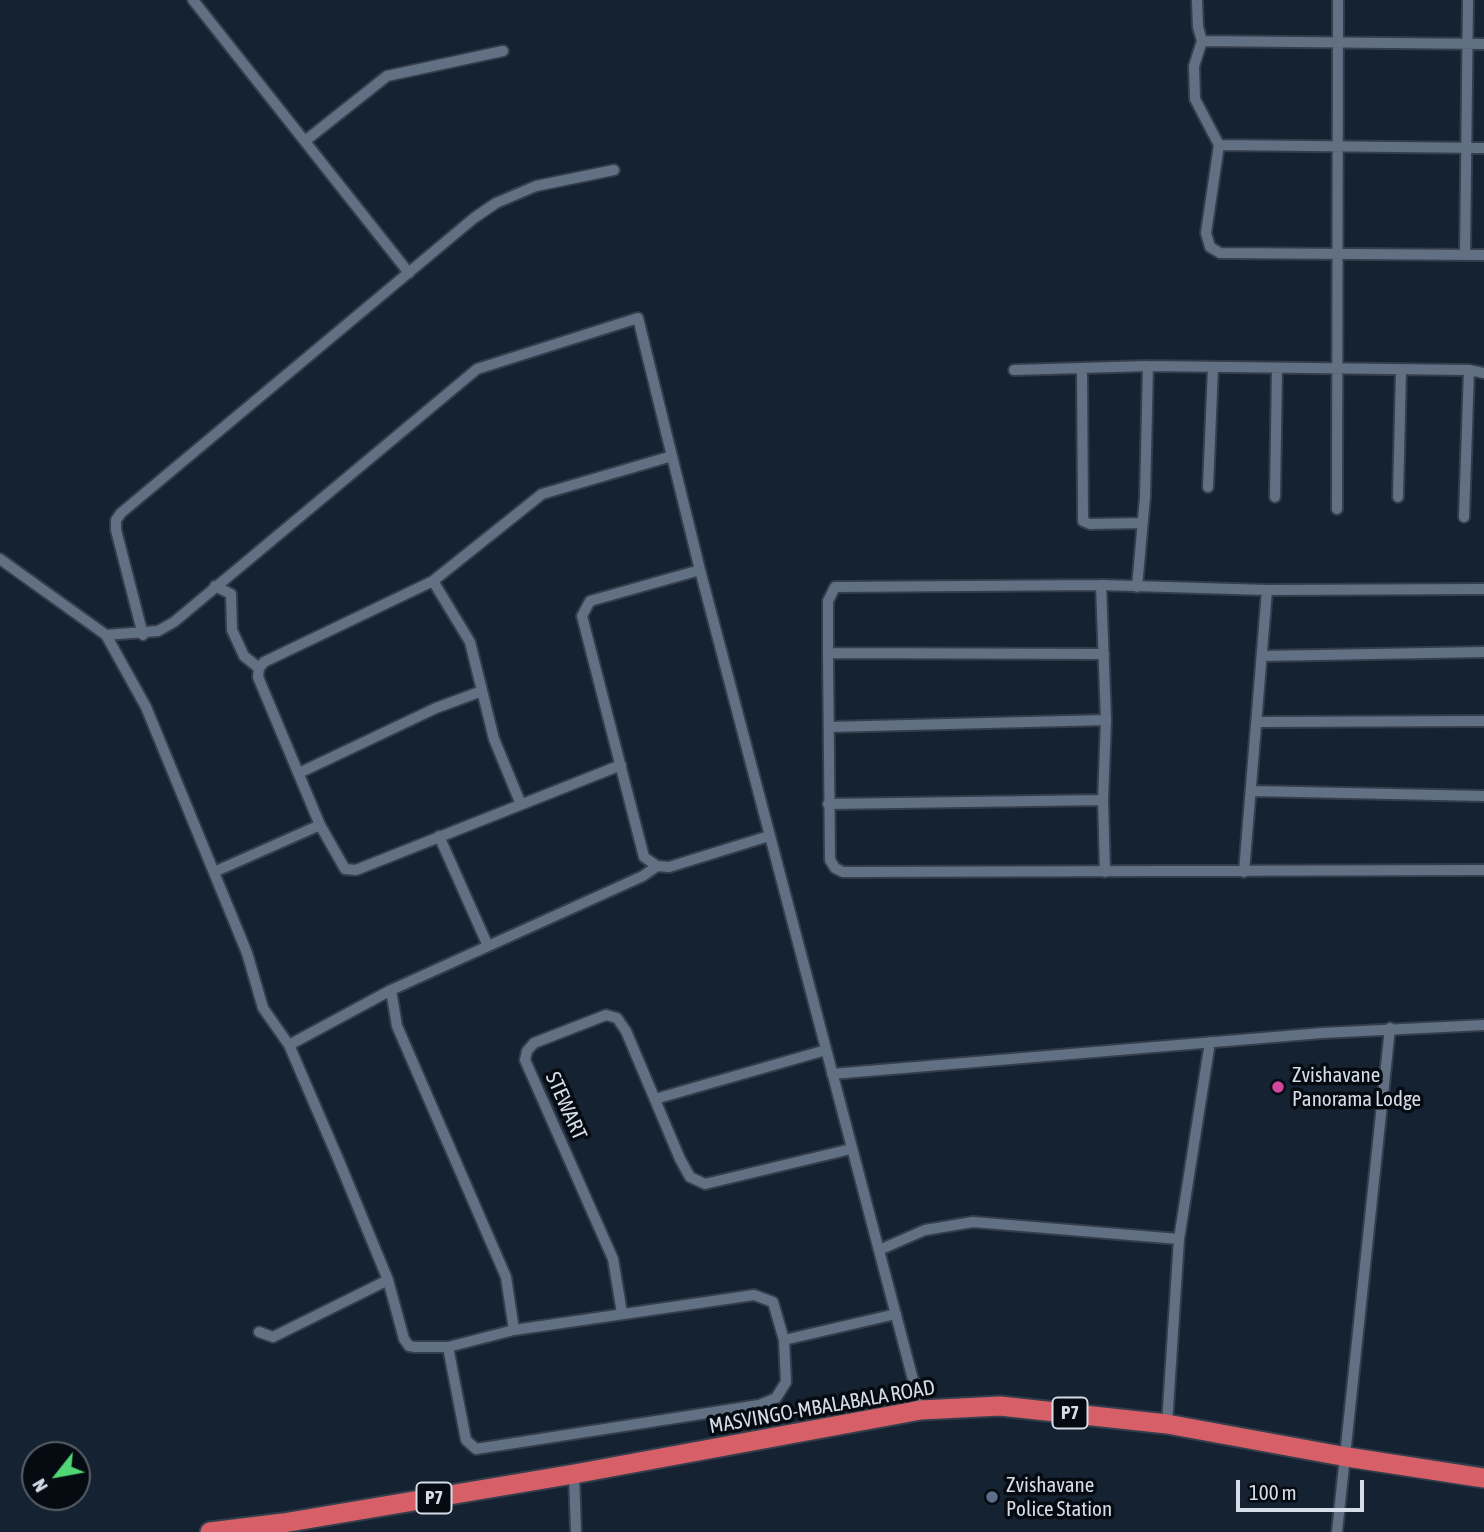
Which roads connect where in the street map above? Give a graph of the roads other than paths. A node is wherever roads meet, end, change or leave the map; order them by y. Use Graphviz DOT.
graph roads {
  1 [pos="193,0"];
  2 [pos="1197,0"];
  3 [pos="1338,0"];
  4 [pos="1468,0"];
  5 [pos="1338,40"];
  6 [pos="1202,41"];
  7 [pos="1469,44"];
  8 [pos="1484,44"];
  9 [pos="503,51"];
  10 [pos="305,141"];
  11 [pos="1219,145"];
  12 [pos="1336,146"];
  13 [pos="1468,148"];
  14 [pos="1484,148"];
  15 [pos="614,170"];
  16 [pos="1336,254"];
  17 [pos="1465,254"];
  18 [pos="1484,255"];
  19 [pos="409,272"];
  20 [pos="1147,366"];
  21 [pos="1213,367"];
  22 [pos="1082,368"];
  23 [pos="1277,368"];
  24 [pos="1336,369"];
  25 [pos="1014,370"];
  26 [pos="1401,370"];
  27 [pos="1469,370"];
  28 [pos="1484,373"];
  29 [pos="672,456"];
  30 [pos="1208,487"];
  31 [pos="1275,497"];
  32 [pos="1398,497"];
  33 [pos="1337,509"];
  34 [pos="1464,517"];
  35 [pos="1142,523"];
  36 [pos="0,559"];
  37 [pos="700,570"];
  38 [pos="433,581"];
  39 [pos="1101,585"];
  40 [pos="215,586"];
  41 [pos="1137,587"];
  42 [pos="1484,589"];
  43 [pos="1267,590"];
  44 [pos="106,635"];
  45 [pos="143,635"];
  46 [pos="1484,652"];
  47 [pos="828,653"];
  48 [pos="1104,654"];
  49 [pos="1262,656"];
  50 [pos="259,668"];
  51 [pos="482,691"];
  52 [pos="1106,720"];
  53 [pos="1484,721"];
  54 [pos="1258,722"];
  55 [pos="829,727"];
  56 [pos="621,765"];
  57 [pos="299,773"];
  58 [pos="1253,791"];
  59 [pos="1484,796"];
  60 [pos="1103,800"];
  61 [pos="520,803"];
  62 [pos="828,804"];
  63 [pos="320,825"];
  64 [pos="439,836"];
  65 [pos="769,836"];
  66 [pos="657,866"];
  67 [pos="1484,870"];
  68 [pos="214,872"];
  69 [pos="1105,872"];
  70 [pos="1244,872"];
  71 [pos="488,946"];
  72 [pos="391,990"];
  73 [pos="1484,1025"];
  74 [pos="1390,1028"];
  75 [pos="1210,1042"];
  76 [pos="289,1045"];
  77 [pos="826,1050"];
  78 [pos="832,1074"];
  79 [pos="655,1099"];
  80 [pos="851,1149"];
  81 [pos="1179,1238"];
  82 [pos="879,1250"];
  83 [pos="388,1280"];
  84 [pos="622,1313"];
  85 [pos="896,1314"];
  86 [pos="514,1330"];
  87 [pos="259,1332"];
  88 [pos="783,1340"];
  89 [pos="448,1348"];
  90 [pos="921,1410"];
  91 [pos="1167,1424"];
  92 [pos="1347,1458"];
  93 [pos="574,1474"];
  94 [pos="1484,1478"];
  95 [pos="210,1532"];
  96 [pos="576,1532"];
  97 [pos="1337,1532"];
  1 -- 10 [label="street"];
  2 -- 6 [label="street"];
  3 -- 5 [label="street"];
  4 -- 7 [label="street"];
  5 -- 6 [label="street"];
  5 -- 7 [label="street"];
  5 -- 12 [label="street"];
  6 -- 11 [label="street"];
  7 -- 8 [label="street"];
  7 -- 13 [label="street"];
  9 -- 10 [label="street"];
  10 -- 19 [label="street"];
  11 -- 12 [label="street"];
  11 -- 16 [label="street"];
  12 -- 13 [label="street"];
  12 -- 16 [label="street"];
  13 -- 14 [label="street"];
  13 -- 17 [label="street"];
  15 -- 19 [label="street"];
  16 -- 17 [label="street"];
  16 -- 24 [label="street"];
  17 -- 18 [label="street"];
  19 -- 45 [label="street"];
  20 -- 21 [label="street"];
  20 -- 22 [label="street"];
  20 -- 35 [label="street"];
  21 -- 23 [label="street"];
  21 -- 30 [label="street"];
  22 -- 25 [label="street"];
  22 -- 35 [label="street"];
  23 -- 24 [label="street"];
  23 -- 31 [label="street"];
  24 -- 26 [label="street"];
  24 -- 33 [label="street"];
  26 -- 27 [label="street"];
  26 -- 32 [label="street"];
  27 -- 28 [label="street"];
  27 -- 34 [label="street"];
  29 -- 37 [label="street"];
  29 -- 38 [label="street"];
  29 -- 40 [label="street"];
  35 -- 41 [label="street"];
  36 -- 44 [label="street"];
  37 -- 56 [label="street"];
  37 -- 65 [label="street"];
  38 -- 50 [label="street"];
  38 -- 51 [label="street"];
  39 -- 41 [label="street"];
  39 -- 47 [label="street"];
  39 -- 48 [label="street"];
  40 -- 45 [label="street"];
  40 -- 50 [label="street"];
  41 -- 43 [label="street"];
  42 -- 43 [label="street"];
  43 -- 49 [label="street"];
  44 -- 45 [label="street"];
  44 -- 68 [label="street"];
  46 -- 49 [label="street"];
  47 -- 48 [label="street"];
  47 -- 55 [label="street"];
  48 -- 52 [label="street"];
  49 -- 54 [label="street"];
  50 -- 57 [label="street"];
  51 -- 57 [label="street"];
  51 -- 61 [label="street"];
  52 -- 55 [label="street"];
  52 -- 60 [label="street"];
  53 -- 54 [label="street"];
  54 -- 58 [label="street"];
  55 -- 62 [label="street"];
  56 -- 61 [label="street"];
  56 -- 66 [label="street"];
  57 -- 63 [label="street"];
  58 -- 59 [label="street"];
  58 -- 70 [label="street"];
  60 -- 62 [label="street"];
  60 -- 69 [label="street"];
  61 -- 64 [label="street"];
  62 -- 69 [label="street"];
  63 -- 64 [label="street"];
  63 -- 68 [label="street"];
  64 -- 71 [label="street"];
  65 -- 66 [label="street"];
  65 -- 77 [label="street"];
  66 -- 71 [label="street"];
  67 -- 70 [label="street"];
  68 -- 76 [label="street"];
  69 -- 70 [label="street"];
  71 -- 72 [label="street"];
  72 -- 76 [label="street"];
  72 -- 86 [label="street"];
  73 -- 74 [label="street"];
  74 -- 75 [label="street"];
  74 -- 92 [label="street"];
  75 -- 78 [label="street"];
  75 -- 81 [label="street"];
  76 -- 83 [label="street"];
  77 -- 78 [label="street"];
  77 -- 79 [label="street"];
  78 -- 80 [label="street"];
  79 -- 80 [label="street"];
  79 -- 84 [label="street, STEWART"];
  80 -- 82 [label="street"];
  81 -- 82 [label="street"];
  81 -- 91 [label="street"];
  82 -- 85 [label="street"];
  83 -- 87 [label="street"];
  83 -- 89 [label="street"];
  84 -- 86 [label="street"];
  84 -- 88 [label="street"];
  85 -- 88 [label="street"];
  85 -- 90 [label="street"];
  86 -- 89 [label="street"];
  88 -- 89 [label="street"];
  90 -- 91 [label="highway, MASVINGO-MBALABALA ROAD / P7"];
  90 -- 93 [label="highway, MASVINGO-MBALABALA ROAD / P7"];
  91 -- 92 [label="highway, MASVINGO-MBALABALA ROAD / P7"];
  92 -- 94 [label="highway, MASVINGO-MBALABALA ROAD / P7"];
  92 -- 97 [label="street"];
  93 -- 95 [label="highway, MASVINGO-MBALABALA ROAD / P7"];
  93 -- 96 [label="street"];
}
